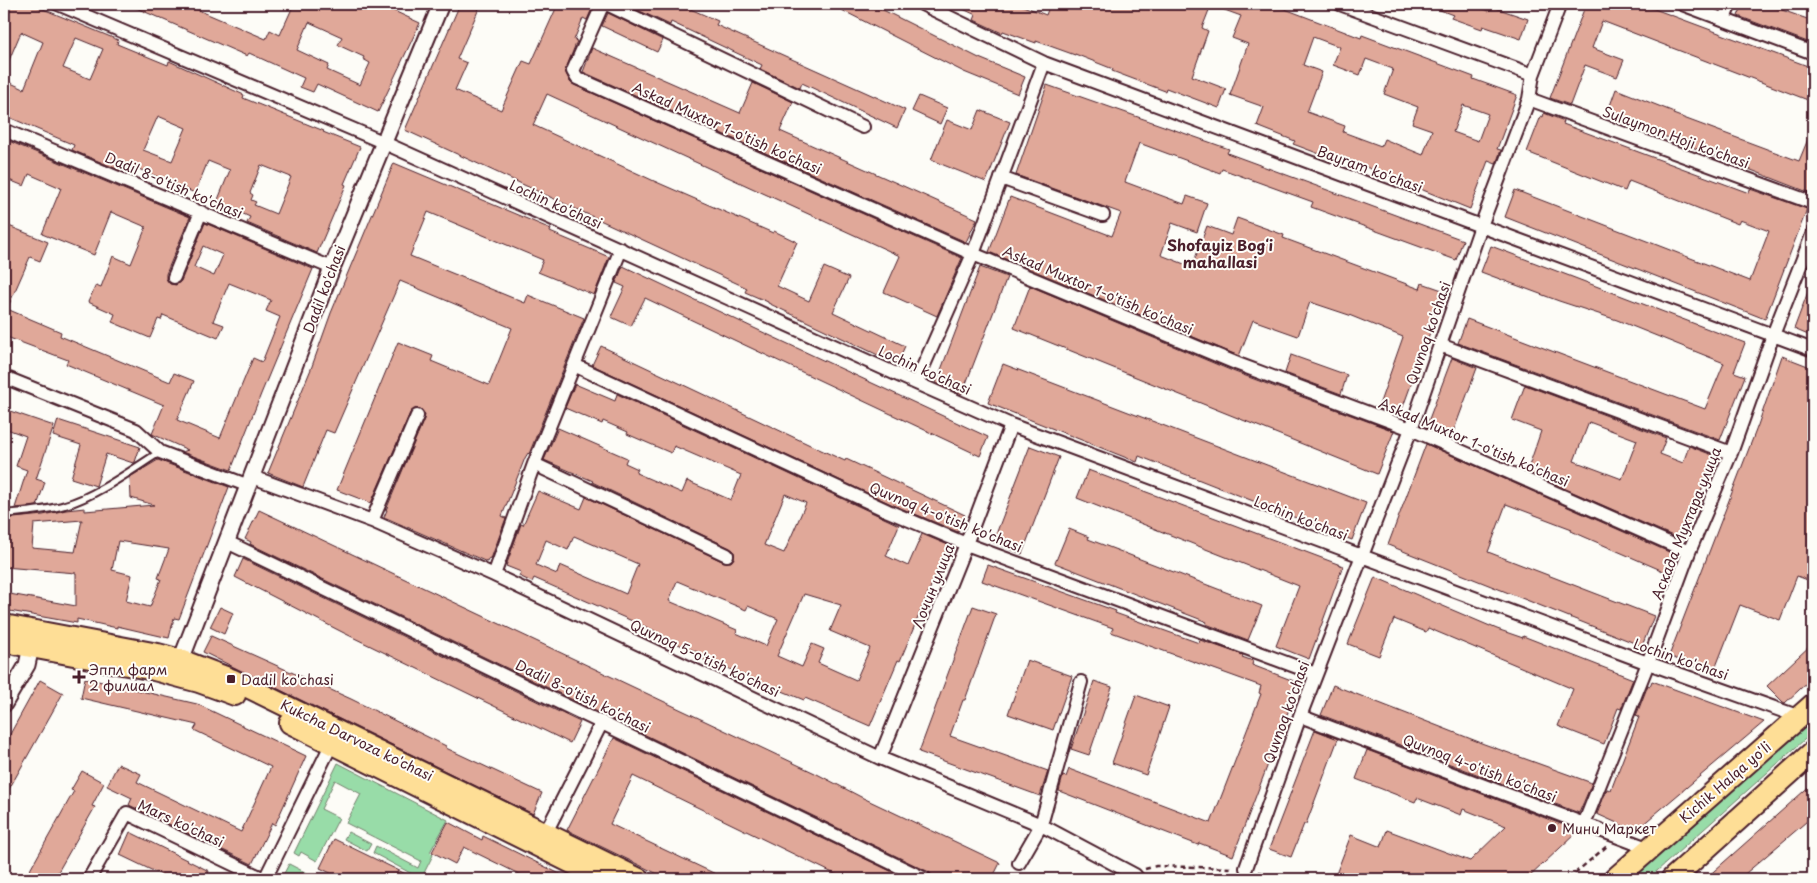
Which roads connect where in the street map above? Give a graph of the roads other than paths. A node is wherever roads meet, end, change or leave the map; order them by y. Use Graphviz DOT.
graph roads {
  1 [pos="58,4"];
  2 [pos="441,4"];
  3 [pos="606,4"];
  4 [pos="922,4"];
  5 [pos="1340,4"];
  6 [pos="1560,4"];
  7 [pos="1682,4"];
  8 [pos="1730,4"];
  9 [pos="1724,19"];
  10 [pos="1813,53"];
  11 [pos="1044,63"];
  12 [pos="1533,75"];
  13 [pos="1529,99"];
  14 [pos="863,127"];
  15 [pos="4,130"];
  16 [pos="383,142"];
  17 [pos="1001,178"];
  18 [pos="1813,203"];
  19 [pos="201,212"];
  20 [pos="1103,215"];
  21 [pos="1481,226"];
  22 [pos="1813,233"];
  23 [pos="621,249"];
  24 [pos="973,254"];
  25 [pos="332,268"];
  26 [pos="174,277"];
  27 [pos="1773,335"];
  28 [pos="1440,346"];
  29 [pos="1813,350"];
  30 [pos="574,365"];
  31 [pos="4,377"];
  32 [pos="916,383"];
  33 [pos="416,416"];
  34 [pos="1011,425"];
  35 [pos="1410,429"];
  36 [pos="160,452"];
  37 [pos="1731,453"];
  38 [pos="534,464"];
  39 [pos="251,481"];
  40 [pos="4,514"];
  41 [pos="372,521"];
  42 [pos="228,542"];
  43 [pos="966,544"];
  44 [pos="1689,552"];
  45 [pos="727,555"];
  46 [pos="1361,556"];
  47 [pos="494,575"];
  48 [pos="4,625"];
  49 [pos="33,639"];
  50 [pos="4,642"];
  51 [pos="1648,664"];
  52 [pos="178,668"];
  53 [pos="1316,674"];
  54 [pos="1082,682"];
  55 [pos="4,704"];
  56 [pos="1809,714"];
  57 [pos="1300,716"];
  58 [pos="602,722"];
  59 [pos="335,737"];
  60 [pos="1813,752"];
  61 [pos="880,758"];
  62 [pos="1584,824"];
  63 [pos="1041,825"];
  64 [pos="543,839"];
  65 [pos="1650,849"];
  66 [pos="1019,863"];
  67 [pos="1246,868"];
  68 [pos="626,876"];
  69 [pos="1137,877"];
  70 [pos="89,879"];
  71 [pos="264,879"];
  72 [pos="604,879"];
  73 [pos="925,879"];
  74 [pos="1615,879"];
  75 [pos="1672,879"];
  1 -- 16 [label="street, Lochin ko'chasi"];
  2 -- 16 [label="street, Dadil ko'chasi"];
  3 -- 14 [label="street, Askad Muxtor 1-o'tish ko'chasi"];
  3 -- 24 [label="street, Askad Muxtor 1-o'tish ko'chasi"];
  4 -- 11 [label="street, Bayram ko'chasi"];
  5 -- 12 [label="street"];
  6 -- 12 [label="street, Quvnoq ko'chasi"];
  7 -- 9 [label="street"];
  8 -- 9 [label="street"];
  9 -- 10 [label="street"];
  11 -- 17 [label="street"];
  11 -- 21 [label="street, Bayram ko'chasi"];
  12 -- 13 [label="street, Quvnoq ko'chasi"];
  13 -- 18 [label="street, Sulaymon Hoji ko'chasi"];
  13 -- 21 [label="street, Quvnoq ko'chasi"];
  15 -- 19 [label="street, Dadil 8-o'tish ko'chasi"];
  16 -- 23 [label="street, Lochin ko'chasi"];
  16 -- 25 [label="street, Dadil ko'chasi"];
  17 -- 20 [label="street"];
  17 -- 24 [label="street"];
  19 -- 25 [label="street, Dadil 8-o'tish ko'chasi"];
  19 -- 26 [label="street"];
  21 -- 27 [label="street, Bayram ko'chasi"];
  21 -- 28 [label="street, Quvnoq ko'chasi"];
  22 -- 27 [label="street, Аскада Мухтара улица"];
  23 -- 30 [label="street"];
  23 -- 32 [label="street, Lochin ko'chasi"];
  24 -- 32 [label="street"];
  24 -- 35 [label="street, Askad Muxtor 1-o'tish ko'chasi"];
  25 -- 39 [label="street, Dadil ko'chasi"];
  27 -- 29 [label="street, Bayram ko'chasi"];
  27 -- 37 [label="street, Аскада Мухтара улица"];
  28 -- 35 [label="street, Quvnoq ko'chasi"];
  28 -- 37 [label="street"];
  30 -- 38 [label="street"];
  30 -- 43 [label="street, Quvnoq 4-o'tish ko'chasi"];
  31 -- 36 [label="street"];
  32 -- 34 [label="street, Lochin ko'chasi"];
  33 -- 41 [label="street"];
  34 -- 43 [label="street, Лочин улица"];
  34 -- 46 [label="street, Lochin ko'chasi"];
  35 -- 44 [label="street, Askad Muxtor 1-o'tish ko'chasi"];
  35 -- 46 [label="street, Quvnoq ko'chasi"];
  36 -- 39 [label="street, Quvnoq 5-o'tish ko'chasi"];
  36 -- 40 [label="lane"];
  37 -- 44 [label="street, Аскада Мухтара улица"];
  38 -- 45 [label="street"];
  38 -- 47 [label="street"];
  39 -- 41 [label="street, Quvnoq 5-o'tish ko'chasi"];
  39 -- 42 [label="street, Dadil ko'chasi"];
  41 -- 47 [label="street, Quvnoq 5-o'tish ko'chasi"];
  42 -- 52 [label="street, Dadil ko'chasi"];
  42 -- 58 [label="street, Dadil 8-o'tish ko'chasi"];
  43 -- 53 [label="street, Quvnoq 4-o'tish ko'chasi"];
  43 -- 61 [label="street, Лочин улица"];
  44 -- 51 [label="street, Аскада Мухтара улица"];
  46 -- 51 [label="street, Lochin ko'chasi"];
  46 -- 53 [label="street, Quvnoq ko'chasi"];
  47 -- 61 [label="street, Quvnoq 5-o'tish ko'chasi"];
  48 -- 49 [label="main road, Kukcha Darvoza ko'chasi"];
  49 -- 50 [label="main road, Kukcha Darvoza ko'chasi"];
  49 -- 52 [label="main road, Kukcha Darvoza ko'chasi"];
  49 -- 55 [label="street"];
  51 -- 56 [label="street, Lochin ko'chasi"];
  51 -- 62 [label="street, Аскада Мухтара улица"];
  52 -- 59 [label="main road, Kukcha Darvoza ko'chasi"];
  53 -- 57 [label="street, Quvnoq ko'chasi"];
  54 -- 63 [label="street"];
  56 -- 65 [label="highway, Kichik Halqa yo'li"];
  57 -- 62 [label="street, Quvnoq 4-o'tish ko'chasi"];
  57 -- 67 [label="street, Quvnoq ko'chasi"];
  58 -- 64 [label="street"];
  58 -- 73 [label="street, Dadil 8-o'tish ko'chasi"];
  59 -- 64 [label="main road, Kukcha Darvoza ko'chasi"];
  59 -- 71 [label="street, Mars ko'chasi"];
  60 -- 75 [label="highway"];
  61 -- 63 [label="street, Quvnoq 5-o'tish ko'chasi"];
  62 -- 65 [label="street, Quvnoq 4-o'tish ko'chasi"];
  63 -- 66 [label="street"];
  63 -- 69 [label="street, Quvnoq 5-o'tish ko'chasi"];
  64 -- 68 [label="main road, Kukcha Darvoza ko'chasi"];
  64 -- 72 [label="main road, Kukcha Darvoza ko'chasi"];
  65 -- 74 [label="highway, Kichik Halqa yo'li"];
  70 -- 71 [label="street, Mars ko'chasi"];
}
